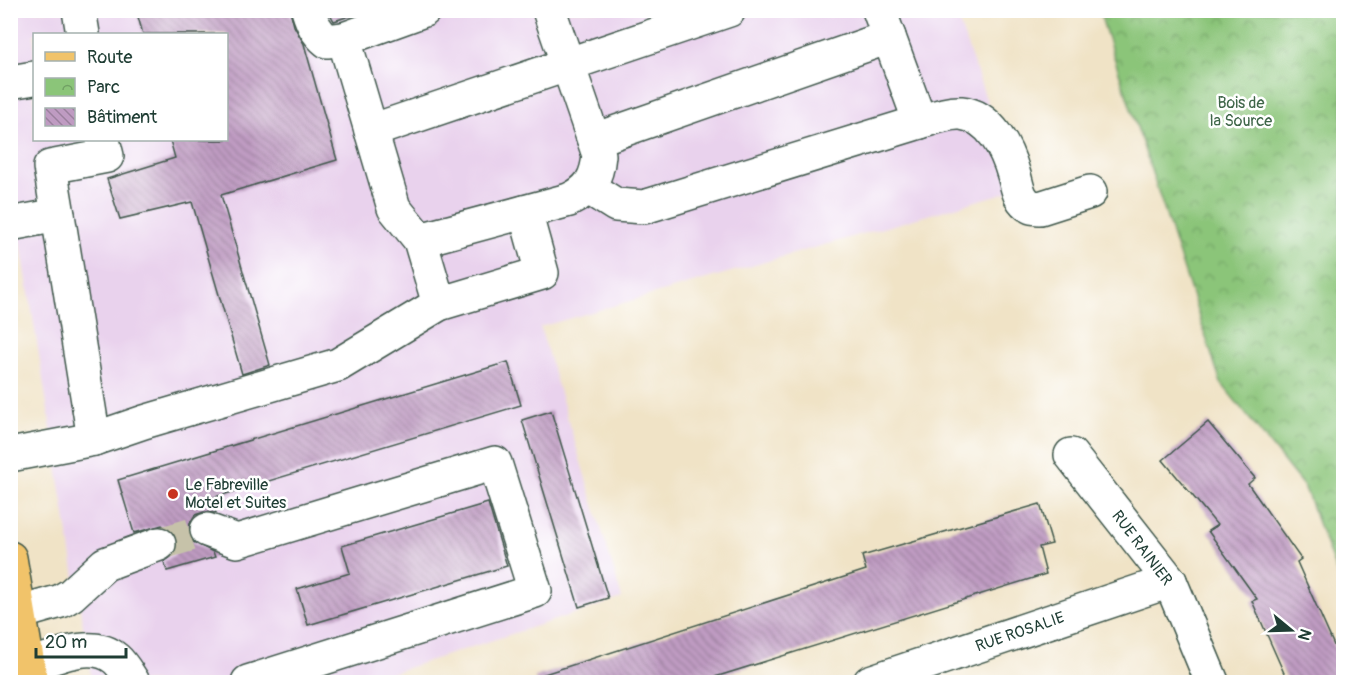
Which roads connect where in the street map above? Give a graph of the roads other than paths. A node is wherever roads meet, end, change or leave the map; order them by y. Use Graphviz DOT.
graph roads {
  1 [pos="79,10"];
  2 [pos="308,10"];
  3 [pos="424,10"];
  4 [pos="549,10"];
  5 [pos="729,10"];
  6 [pos="387,17"];
  7 [pos="884,24"];
  8 [pos="83,33"];
  9 [pos="344,39"];
  10 [pos="567,64"];
  11 [pos="33,78"];
  12 [pos="10,82"];
  13 [pos="920,122"];
  14 [pos="371,131"];
  15 [pos="594,140"];
  16 [pos="104,141"];
  17 [pos="588,188"];
  18 [pos="1090,192"];
  19 [pos="525,212"];
  20 [pos="58,215"];
  21 [pos="10,224"];
  22 [pos="420,240"];
  23 [pos="439,304"];
  24 [pos="94,440"];
  25 [pos="10,455"];
  26 [pos="1071,455"];
  27 [pos="207,530"];
  28 [pos="159,544"];
  29 [pos="10,558"];
  30 [pos="1170,581"];
  31 [pos="20,613"];
  32 [pos="29,674"];
  33 [pos="133,682"];
  34 [pos="248,682"];
  35 [pos="870,682"];
  36 [pos="1212,682"];
  1 -- 8 [label="street"];
  2 -- 9 [label="street"];
  3 -- 6 [label="street"];
  4 -- 10 [label="street"];
  5 -- 10 [label="street"];
  6 -- 9 [label="street"];
  7 -- 13 [label="street"];
  7 -- 15 [label="street"];
  9 -- 14 [label="street"];
  10 -- 14 [label="street"];
  10 -- 15 [label="street"];
  11 -- 12 [label="street"];
  13 -- 17 [label="street"];
  13 -- 18 [label="street"];
  14 -- 22 [label="street"];
  15 -- 17 [label="street"];
  16 -- 20 [label="street"];
  17 -- 19 [label="street"];
  19 -- 22 [label="street"];
  19 -- 23 [label="street"];
  20 -- 21 [label="street"];
  20 -- 24 [label="street"];
  22 -- 23 [label="street"];
  23 -- 24 [label="street"];
  24 -- 25 [label="street"];
  26 -- 30 [label="street, RUE RAINIER"];
  27 -- 34 [label="street"];
  28 -- 31 [label="street"];
  29 -- 31 [label="main road"];
  30 -- 35 [label="street, RUE ROSALIE"];
  30 -- 36 [label="street, RUE RAINIER"];
  31 -- 32 [label="main road"];
  32 -- 33 [label="street"];
}
